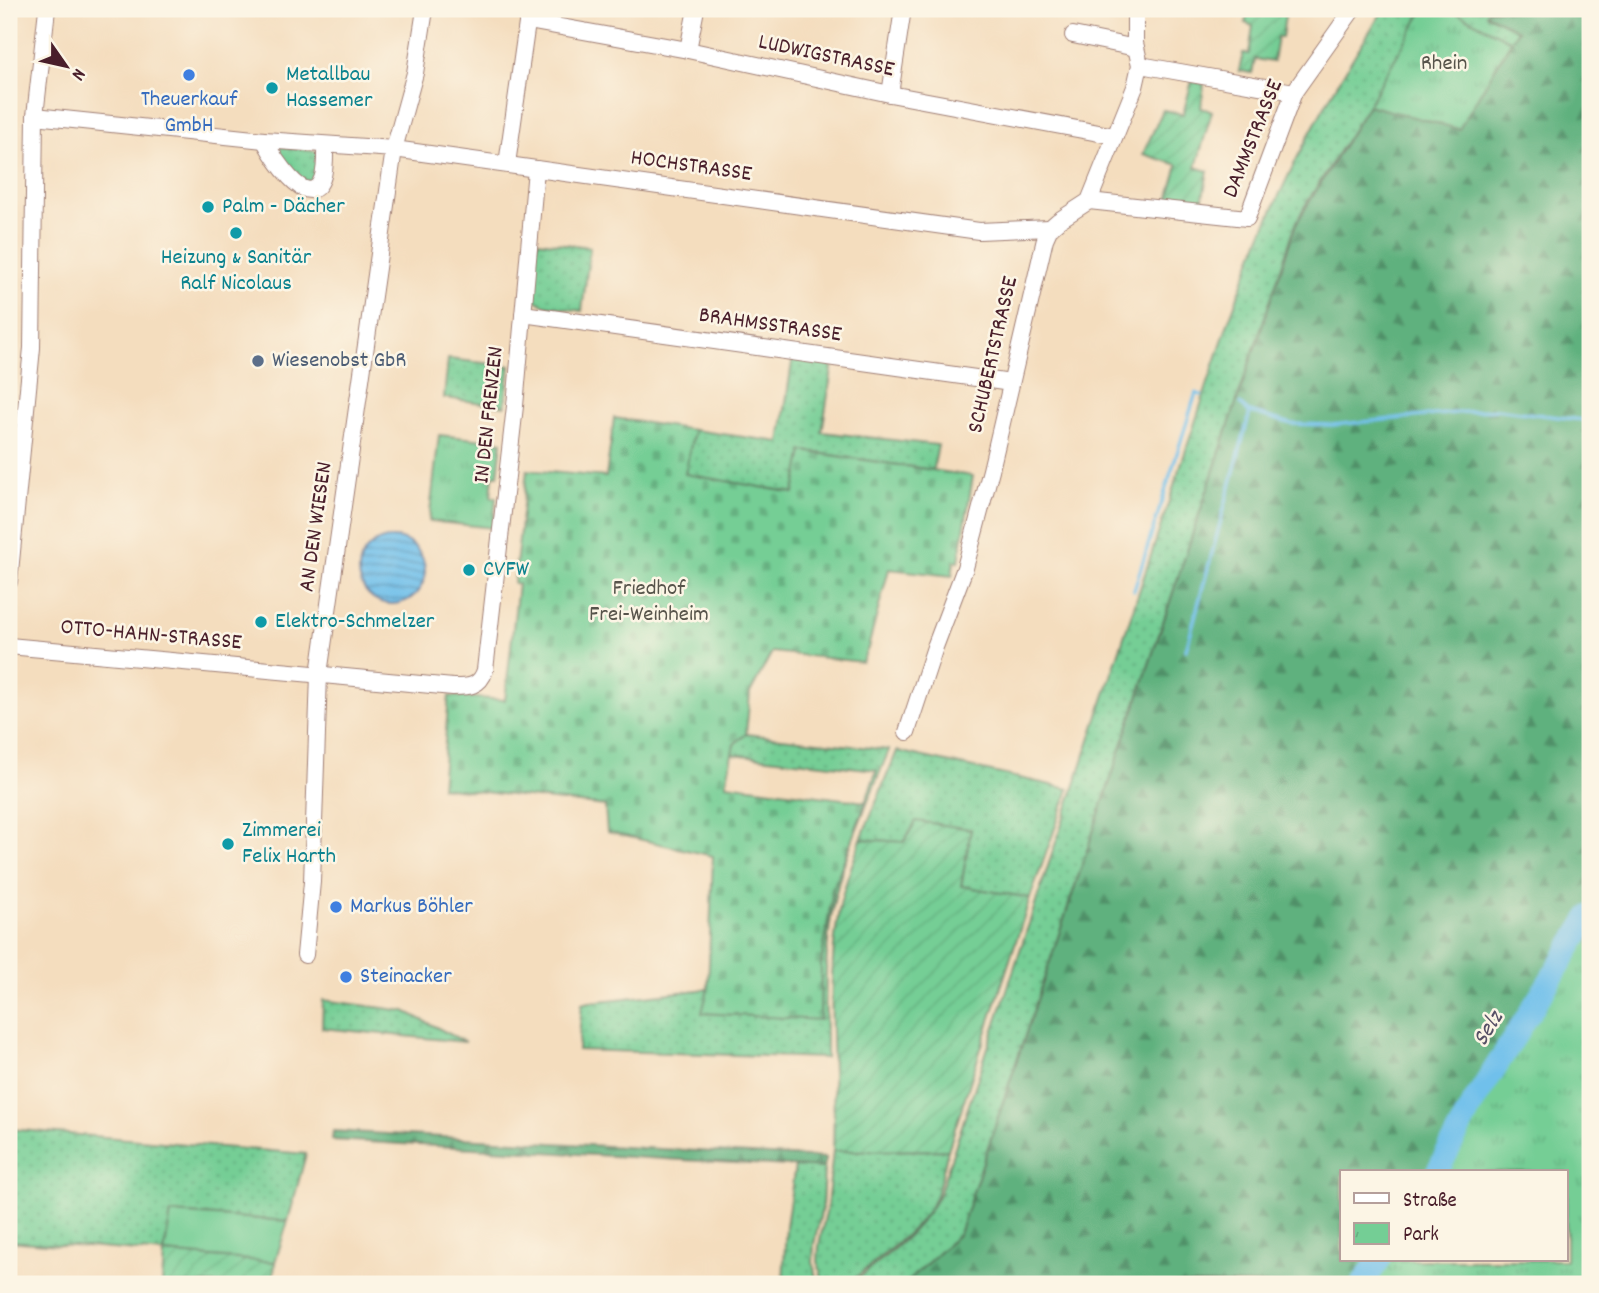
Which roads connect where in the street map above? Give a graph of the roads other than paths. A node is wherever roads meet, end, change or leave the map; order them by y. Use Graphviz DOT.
graph roads {
  1 [pos="47,9"];
  2 [pos="696,9"];
  3 [pos="903,9"];
  4 [pos="1135,9"];
  5 [pos="1353,9"];
  6 [pos="529,15"];
  7 [pos="424,16"];
  8 [pos="1073,35"];
  9 [pos="1136,48"];
  10 [pos="688,50"];
  11 [pos="1140,65"];
  12 [pos="1294,92"];
  13 [pos="890,94"];
  14 [pos="35,116"];
  15 [pos="1115,136"];
  16 [pos="264,140"];
  17 [pos="325,145"];
  18 [pos="394,149"];
  19 [pos="507,164"];
  20 [pos="537,169"];
  21 [pos="1090,201"];
  22 [pos="1050,228"];
  23 [pos="523,314"];
  24 [pos="1011,383"];
  25 [pos="9,582"];
  26 [pos="9,646"];
  27 [pos="485,666"];
  28 [pos="319,674"];
  29 [pos="908,732"];
  30 [pos="305,955"];
  1 -- 14 [label="street"];
  2 -- 10 [label="street"];
  3 -- 13 [label="street"];
  4 -- 9 [label="street"];
  5 -- 12 [label="street, DAMMSTRASSE"];
  6 -- 10 [label="street, LUDWIGSTRASSE"];
  6 -- 19 [label="street"];
  7 -- 18 [label="street, AN DEN WIESEN"];
  8 -- 9 [label="street"];
  9 -- 11 [label="street"];
  10 -- 13 [label="street, LUDWIGSTRASSE"];
  11 -- 12 [label="street"];
  11 -- 15 [label="street"];
  12 -- 21 [label="street, DAMMSTRASSE"];
  13 -- 15 [label="street, LUDWIGSTRASSE"];
  14 -- 16 [label="street, HOCHSTRASSE"];
  14 -- 25 [label="street"];
  15 -- 21 [label="street"];
  16 -- 17 [label="street, HOCHSTRASSE"];
  16 -- 17 [label="street"];
  17 -- 18 [label="street, HOCHSTRASSE"];
  18 -- 19 [label="street, HOCHSTRASSE"];
  18 -- 28 [label="street, AN DEN WIESEN"];
  19 -- 20 [label="street, HOCHSTRASSE"];
  20 -- 22 [label="street, HOCHSTRASSE"];
  20 -- 23 [label="street, IN DEN FRENZEN"];
  21 -- 22 [label="street"];
  22 -- 24 [label="street, SCHUBERTSTRASSE"];
  23 -- 24 [label="street, BRAHMSSTRASSE"];
  23 -- 27 [label="street, IN DEN FRENZEN"];
  24 -- 29 [label="street, SCHUBERTSTRASSE"];
  26 -- 28 [label="street, OTTO-HAHN-STRASSE"];
  27 -- 28 [label="street, OTTO-HAHN-STRASSE"];
  28 -- 30 [label="street, AN DEN WIESEN"];
}
